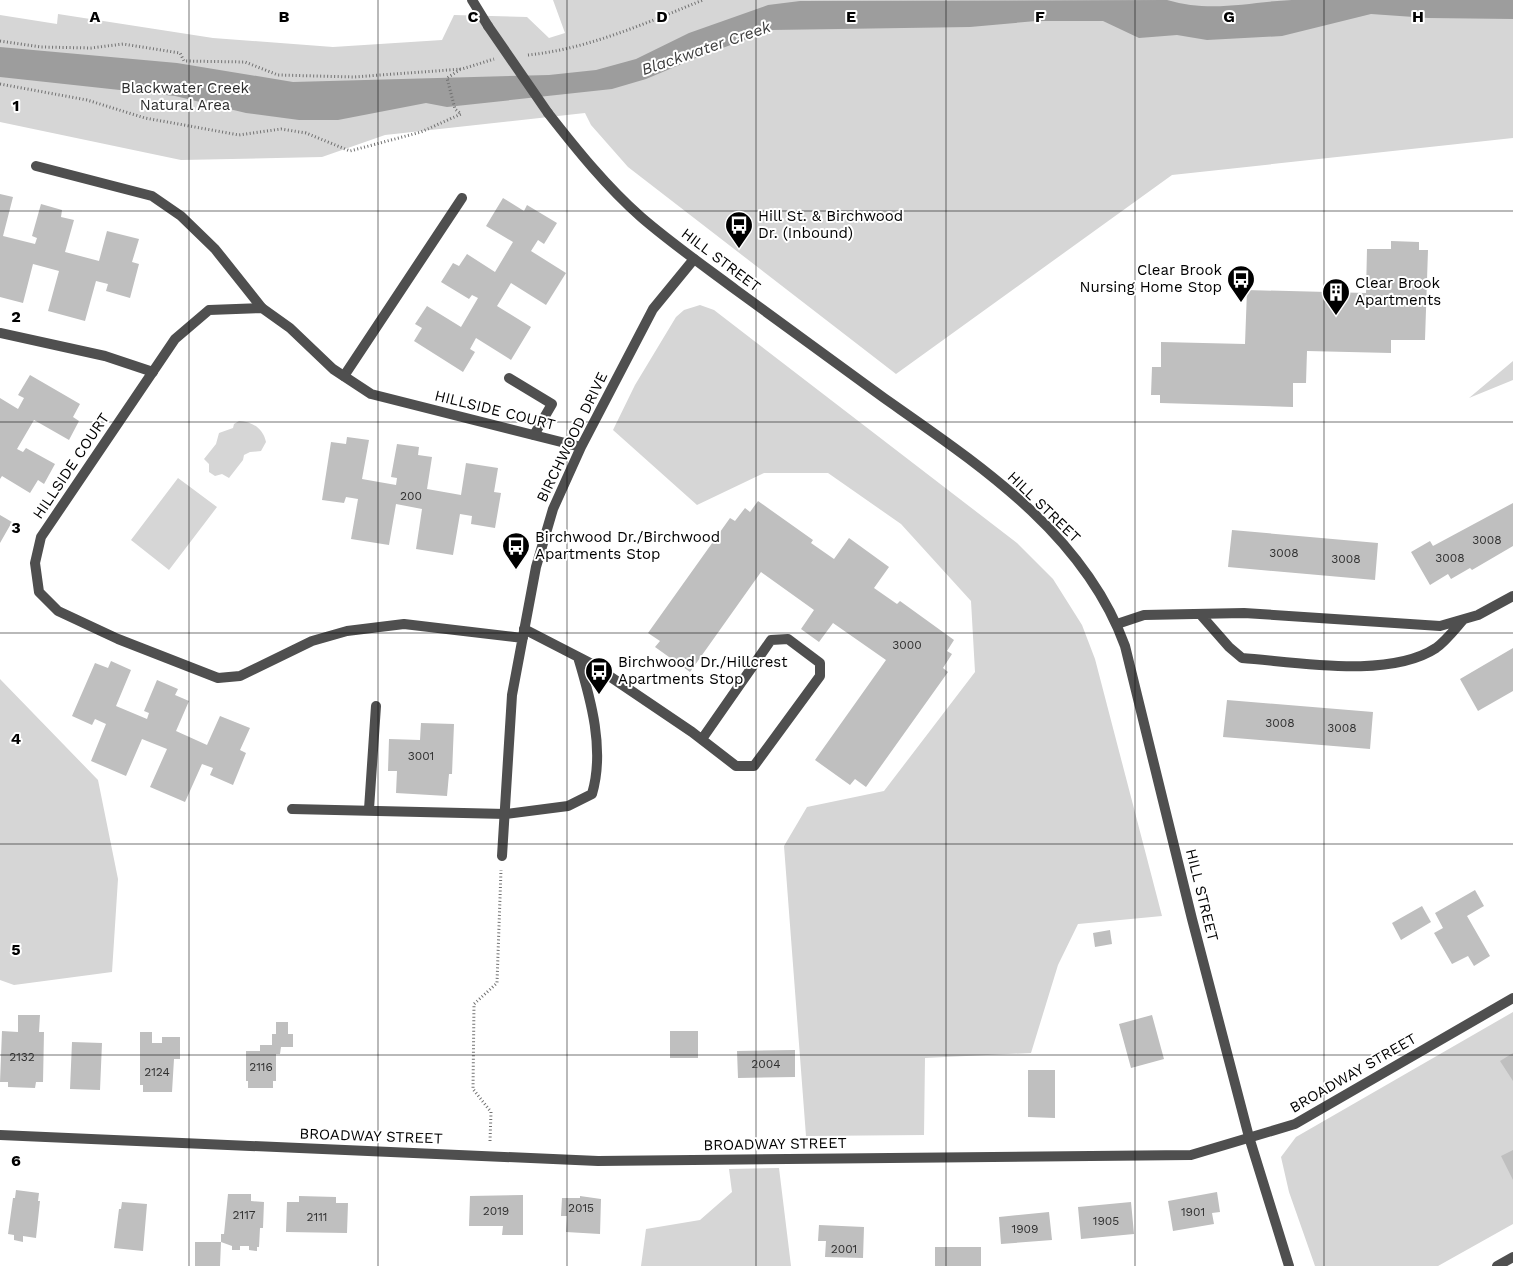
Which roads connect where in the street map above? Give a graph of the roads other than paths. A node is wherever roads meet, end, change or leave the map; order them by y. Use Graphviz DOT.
graph roads {
  1 [pos="472,0"];
  2 [pos="36,166"];
  3 [pos="462,198"];
  4 [pos="694,259"];
  5 [pos="262,308"];
  6 [pos="0,333"];
  7 [pos="153,372"];
  8 [pos="344,376"];
  9 [pos="509,378"];
  10 [pos="534,435"];
  11 [pos="581,447"];
  12 [pos="1513,596"];
  13 [pos="1200,614"];
  14 [pos="1464,619"];
  15 [pos="1117,624"];
  16 [pos="523,633"];
  17 [pos="578,657"];
  18 [pos="376,706"];
  19 [pos="702,739"];
  20 [pos="292,809"];
  21 [pos="369,809"];
  22 [pos="506,814"];
  23 [pos="502,856"];
  24 [pos="1513,998"];
  25 [pos="0,1135"];
  26 [pos="1249,1137"];
  27 [pos="1513,1257"];
  28 [pos="1289,1266"];
  29 [pos="1497,1266"];
  1 -- 4 [label="street, HILL STREET, bridge"];
  2 -- 5 [label="street"];
  3 -- 8 [label="street"];
  4 -- 11 [label="street, BIRCHWOOD DRIVE"];
  4 -- 15 [label="street, HILL STREET"];
  5 -- 7 [label="street, HILLSIDE COURT"];
  5 -- 8 [label="street, HILLSIDE COURT"];
  6 -- 7 [label="street"];
  7 -- 16 [label="street, HILLSIDE COURT"];
  8 -- 10 [label="street, HILLSIDE COURT"];
  9 -- 10 [label="street"];
  10 -- 11 [label="street, HILLSIDE COURT"];
  11 -- 16 [label="street, BIRCHWOOD DRIVE"];
  12 -- 14 [label="street"];
  13 -- 14 [label="street"];
  13 -- 14 [label="street"];
  13 -- 15 [label="street"];
  15 -- 26 [label="street, HILL STREET"];
  16 -- 17 [label="street"];
  16 -- 22 [label="street, BIRCHWOOD DRIVE"];
  17 -- 19 [label="street"];
  17 -- 22 [label="street"];
  18 -- 21 [label="street"];
  19 -- 19 [label="street"];
  20 -- 21 [label="street"];
  21 -- 22 [label="street"];
  22 -- 23 [label="street, BIRCHWOOD DRIVE"];
  24 -- 26 [label="street, BROADWAY STREET"];
  25 -- 26 [label="street, BROADWAY STREET"];
  26 -- 28 [label="street, HILL STREET"];
  27 -- 29 [label="street"];
}
